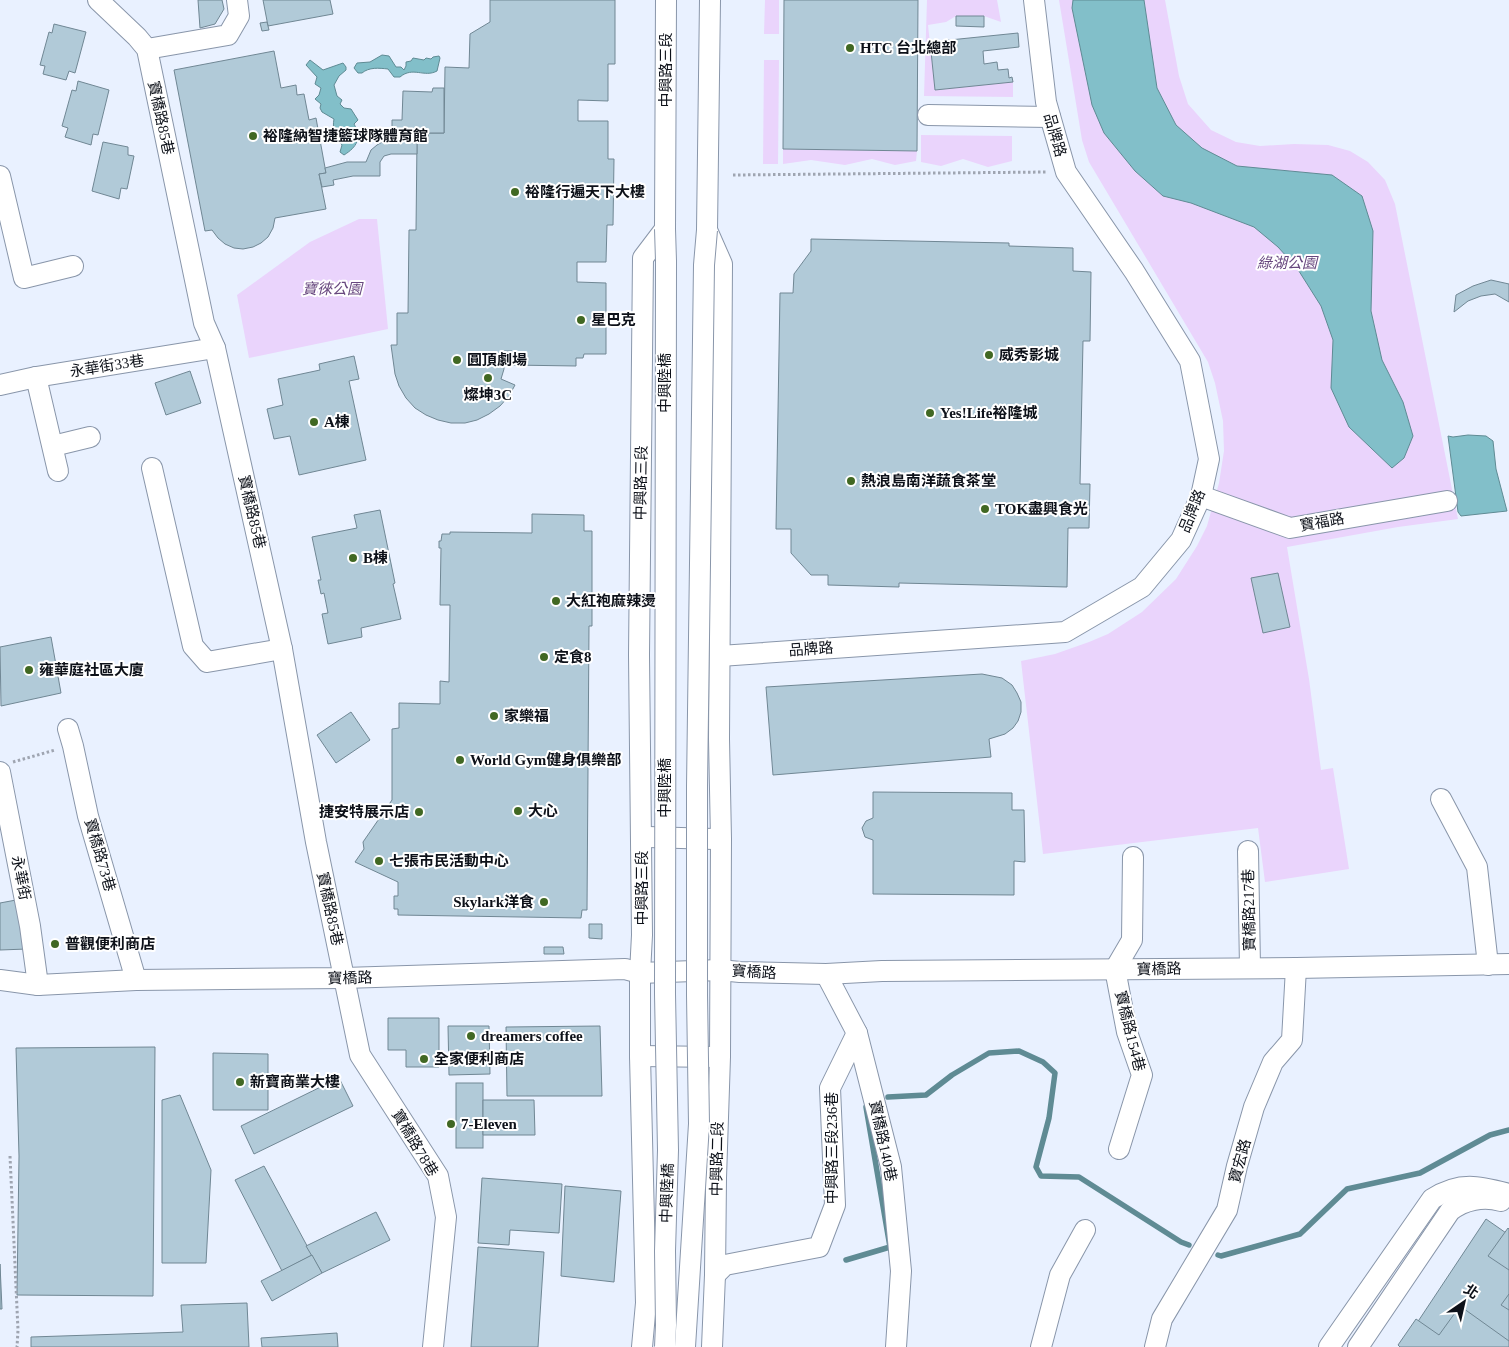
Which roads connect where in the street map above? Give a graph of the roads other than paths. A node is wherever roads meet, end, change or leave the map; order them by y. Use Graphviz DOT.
graph roads {
  1 [pos="98,0"];
  2 [pos="237,0"];
  3 [pos="666,0"];
  4 [pos="710,0"];
  5 [pos="1034,0"];
  6 [pos="147,49"];
  7 [pos="928,115"];
  8 [pos="1050,117"];
  9 [pos="0,176"];
  10 [pos="665,229"];
  11 [pos="707,230"];
  12 [pos="73,266"];
  13 [pos="215,348"];
  14 [pos="36,377"];
  15 [pos="0,384"];
  16 [pos="90,437"];
  17 [pos="53,446"];
  18 [pos="152,468"];
  19 [pos="58,471"];
  20 [pos="1201,496"];
  21 [pos="1447,501"];
  22 [pos="282,649"];
  23 [pos="720,656"];
  24 [pos="70,737"];
  25 [pos="5,767"];
  26 [pos="1441,799"];
  27 [pos="641,837"];
  28 [pos="722,840"];
  29 [pos="1248,851"];
  30 [pos="1133,856"];
  31 [pos="1488,964"];
  32 [pos="1509,964"];
  33 [pos="1250,968"];
  34 [pos="1296,968"];
  35 [pos="1115,969"];
  36 [pos="720,970"];
  37 [pos="640,973"];
  38 [pos="826,974"];
  39 [pos="344,978"];
  40 [pos="0,980"];
  41 [pos="136,980"];
  42 [pos="38,985"];
  43 [pos="858,1033"];
  44 [pos="640,1056"];
  45 [pos="720,1057"];
  46 [pos="1119,1148"];
  47 [pos="1509,1194"];
  48 [pos="1509,1203"];
  49 [pos="1085,1230"];
  50 [pos="715,1275"];
  51 [pos="433,1347"];
  52 [pos="642,1347"];
  53 [pos="665,1347"];
  54 [pos="686,1347"];
  55 [pos="712,1347"];
  56 [pos="896,1347"];
  57 [pos="1041,1347"];
  58 [pos="1155,1347"];
  59 [pos="1329,1347"];
  60 [pos="1358,1347"];
  1 -- 6 [label="street"];
  2 -- 6 [label="street"];
  3 -- 10 [label="street, 中興路三段"];
  4 -- 11 [label="street"];
  5 -- 8 [label="street, 品牌路"];
  6 -- 13 [label="street, 寶橋路85巷"];
  7 -- 8 [label="street"];
  8 -- 20 [label="street, 品牌路"];
  9 -- 12 [label="street"];
  10 -- 27 [label="street, 中興路三段"];
  10 -- 53 [label="street, 中興陸橋, bridge"];
  11 -- 23 [label="street"];
  11 -- 54 [label="street, 中興陸橋, bridge"];
  13 -- 14 [label="street, 永華街33巷"];
  13 -- 22 [label="street, 寶橋路85巷"];
  14 -- 15 [label="street, 永華街33巷"];
  14 -- 17 [label="street"];
  16 -- 17 [label="street"];
  17 -- 19 [label="street"];
  18 -- 22 [label="street"];
  20 -- 21 [label="street, 寶福路"];
  20 -- 23 [label="street, 品牌路"];
  22 -- 39 [label="street, 寶橋路85巷"];
  23 -- 28 [label="street"];
  24 -- 41 [label="street, 寶橋路73巷"];
  25 -- 42 [label="street, 永華街"];
  26 -- 31 [label="street"];
  27 -- 28 [label="street"];
  27 -- 37 [label="street, 中興路三段"];
  28 -- 36 [label="street"];
  29 -- 33 [label="street, 寶橋路217巷"];
  30 -- 35 [label="street"];
  31 -- 32 [label="street, 寶橋路"];
  31 -- 34 [label="street, 寶橋路"];
  33 -- 34 [label="street, 寶橋路"];
  33 -- 35 [label="street, 寶橋路"];
  34 -- 58 [label="street, 寶宏路"];
  35 -- 38 [label="street, 寶橋路"];
  35 -- 46 [label="street, 寶橋路154巷"];
  36 -- 37 [label="street, 寶橋路"];
  36 -- 38 [label="street, 寶橋路"];
  36 -- 45 [label="street, 中興路二段"];
  37 -- 39 [label="street, 寶橋路"];
  37 -- 44 [label="street"];
  38 -- 43 [label="street, 寶橋路140巷"];
  39 -- 41 [label="street, 寶橋路"];
  39 -- 51 [label="street, 寶橋路78巷"];
  40 -- 42 [label="street, 寶橋路"];
  41 -- 42 [label="street, 寶橋路"];
  43 -- 50 [label="street, 中興路三段236巷"];
  43 -- 56 [label="street, 寶橋路140巷"];
  44 -- 45 [label="street"];
  44 -- 52 [label="street"];
  45 -- 50 [label="street, 中興路二段"];
  47 -- 59 [label="street"];
  48 -- 60 [label="street"];
  49 -- 57 [label="street"];
  50 -- 55 [label="street, 中興路二段"];
}
